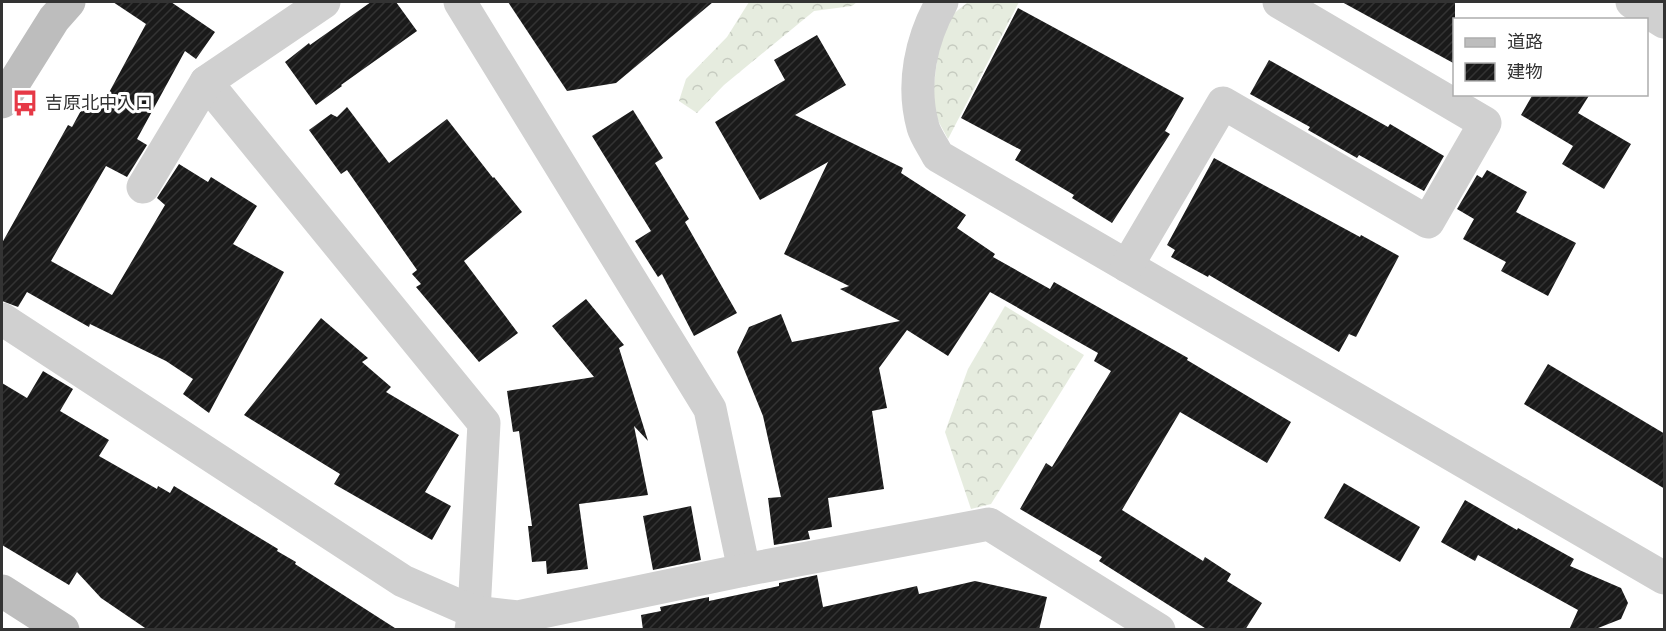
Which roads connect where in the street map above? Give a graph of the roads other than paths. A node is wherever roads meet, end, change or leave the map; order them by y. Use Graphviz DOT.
graph roads {
  1 [pos="69,2"];
  2 [pos="324,2"];
  3 [pos="460,2"];
  4 [pos="942,2"];
  5 [pos="1279,2"];
  6 [pos="1632,2"];
  7 [pos="1665,22"];
  8 [pos="206,82"];
  9 [pos="2,102"];
  10 [pos="143,187"];
  11 [pos="1128,266"];
  12 [pos="2,319"];
  13 [pos="744,570"];
  14 [pos="1665,578"];
  15 [pos="2,591"];
  16 [pos="472,621"];
  17 [pos="63,630"];
  18 [pos="1159,630"];
  1 -- 9 [label="street"];
  2 -- 8 [label="street"];
  3 -- 13 [label="street"];
  4 -- 11 [label="street"];
  5 -- 11 [label="street"];
  6 -- 7 [label="street"];
  8 -- 10 [label="street"];
  8 -- 16 [label="street"];
  11 -- 14 [label="street"];
  12 -- 16 [label="street"];
  13 -- 16 [label="street"];
  13 -- 18 [label="street"];
  15 -- 17 [label="street"];
}
